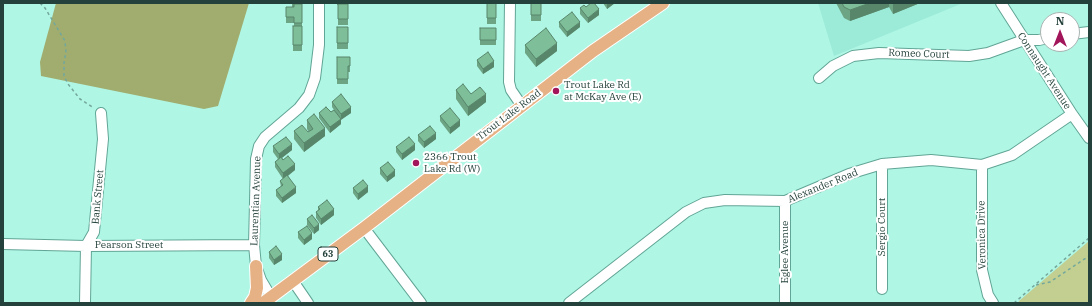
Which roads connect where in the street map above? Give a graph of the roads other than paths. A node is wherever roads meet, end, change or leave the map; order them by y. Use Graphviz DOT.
graph roads {
  1 [pos="319,3"];
  2 [pos="510,3"];
  3 [pos="663,3"];
  4 [pos="1001,3"];
  5 [pos="1024,40"];
  6 [pos="1040,40"];
  7 [pos="819,78"];
  8 [pos="522,106"];
  9 [pos="101,113"];
  10 [pos="1072,114"];
  11 [pos="1089,138"];
  12 [pos="882,164"];
  13 [pos="982,165"];
  14 [pos="785,202"];
  15 [pos="364,228"];
  16 [pos="3,244"];
  17 [pos="254,245"];
  18 [pos="86,246"];
  19 [pos="256,266"];
  20 [pos="293,281"];
  21 [pos="882,289"];
  22 [pos="267,300"];
  23 [pos="85,303"];
  24 [pos="251,303"];
  25 [pos="308,303"];
  26 [pos="421,303"];
  27 [pos="569,303"];
  28 [pos="785,303"];
  29 [pos="993,303"];
  1 -- 17 [label="street, Laurentian Avenue"];
  2 -- 8 [label="street"];
  3 -- 8 [label="main road, Trout Lake Road"];
  4 -- 5 [label="street, Connaught Avenue"];
  5 -- 6 [label="street, Romeo Court"];
  5 -- 7 [label="street, Romeo Court"];
  5 -- 10 [label="street, Connaught Avenue"];
  8 -- 15 [label="main road, Trout Lake Road / 63"];
  9 -- 18 [label="street, Bank Street"];
  10 -- 11 [label="street, Connaught Avenue"];
  10 -- 13 [label="street, Alexander Road"];
  12 -- 13 [label="street, Alexander Road"];
  12 -- 14 [label="street, Alexander Road"];
  12 -- 21 [label="street, Sergio Court"];
  13 -- 29 [label="street, Veronica Drive"];
  14 -- 27 [label="street, Alexander Road"];
  14 -- 28 [label="street, Eglee Avenue"];
  15 -- 20 [label="main road, Trout Lake Road / 63"];
  15 -- 26 [label="street"];
  16 -- 18 [label="street, Pearson Street"];
  17 -- 18 [label="street, Pearson Street"];
  17 -- 19 [label="street, Laurentian Avenue"];
  18 -- 23 [label="street, Bank Street"];
  19 -- 22 [label="street, Laurentian Avenue"];
  19 -- 24 [label="main road"];
  20 -- 22 [label="main road, Trout Lake Road / 63"];
  20 -- 25 [label="street"];
}
